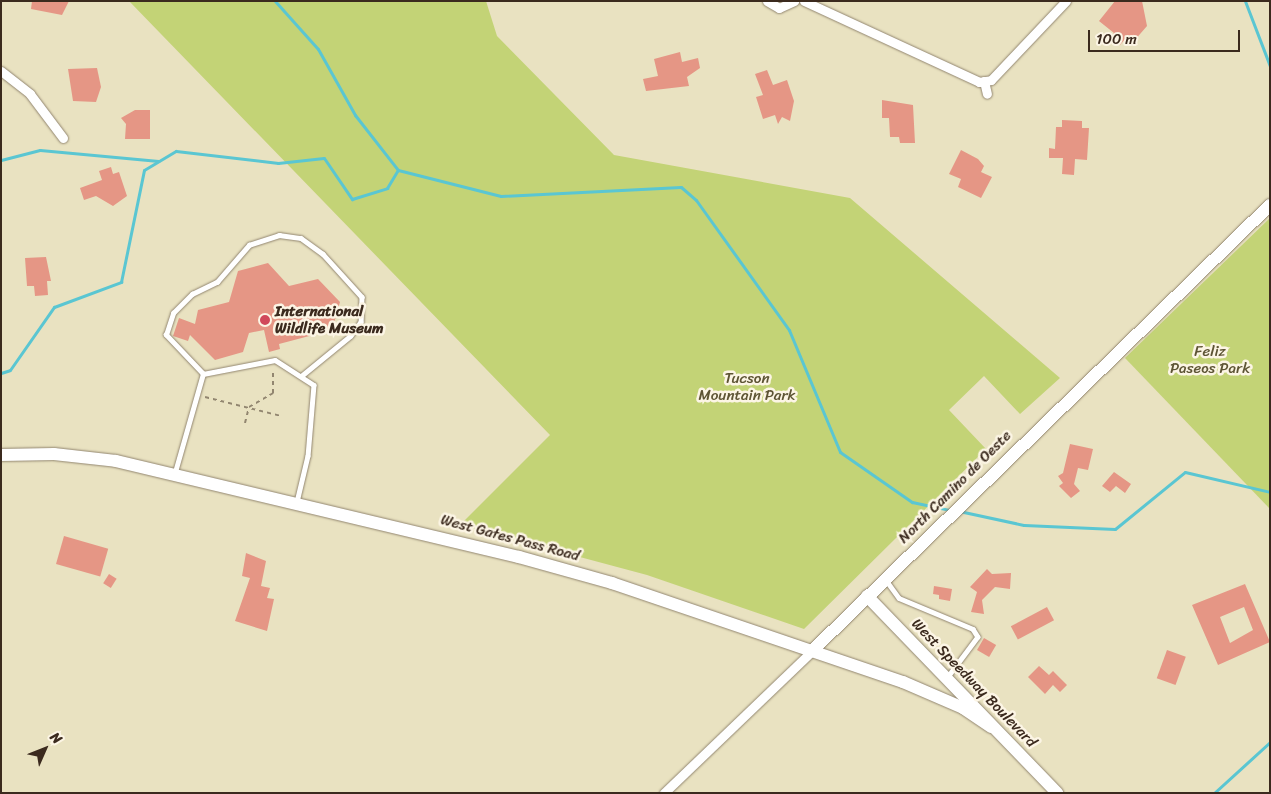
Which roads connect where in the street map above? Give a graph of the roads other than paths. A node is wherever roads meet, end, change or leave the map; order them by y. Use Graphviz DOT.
graph roads {
  1 [pos="767,1"];
  2 [pos="794,1"];
  3 [pos="804,1"];
  4 [pos="1066,1"];
  5 [pos="1,70"];
  6 [pos="984,81"];
  7 [pos="987,94"];
  8 [pos="64,138"];
  9 [pos="1270,205"];
  10 [pos="203,374"];
  11 [pos="302,376"];
  12 [pos="1,456"];
  13 [pos="175,473"];
  14 [pos="297,502"];
  15 [pos="885,579"];
  16 [pos="867,596"];
  17 [pos="813,650"];
  18 [pos="948,677"];
  19 [pos="991,726"];
  20 [pos="664,793"];
  21 [pos="1057,793"];
  1 -- 2 [label="street"];
  3 -- 6 [label="street"];
  4 -- 6 [label="street"];
  5 -- 8 [label="street"];
  6 -- 7 [label="street"];
  9 -- 15 [label="main road, North Camino de Oeste"];
  10 -- 11 [label="lane"];
  10 -- 11 [label="lane"];
  10 -- 13 [label="lane"];
  11 -- 14 [label="lane"];
  12 -- 13 [label="main road, West Gates Pass Road"];
  13 -- 14 [label="main road, West Gates Pass Road"];
  14 -- 17 [label="main road, West Gates Pass Road"];
  15 -- 16 [label="main road, North Camino de Oeste"];
  15 -- 18 [label="lane"];
  16 -- 17 [label="main road, North Camino de Oeste"];
  16 -- 18 [label="main road, West Speedway Boulevard"];
  17 -- 19 [label="main road, West Gates Pass Road"];
  17 -- 20 [label="street, North Camino de Oeste"];
  18 -- 19 [label="main road, West Speedway Boulevard"];
  19 -- 21 [label="main road, West Speedway Boulevard"];
}
